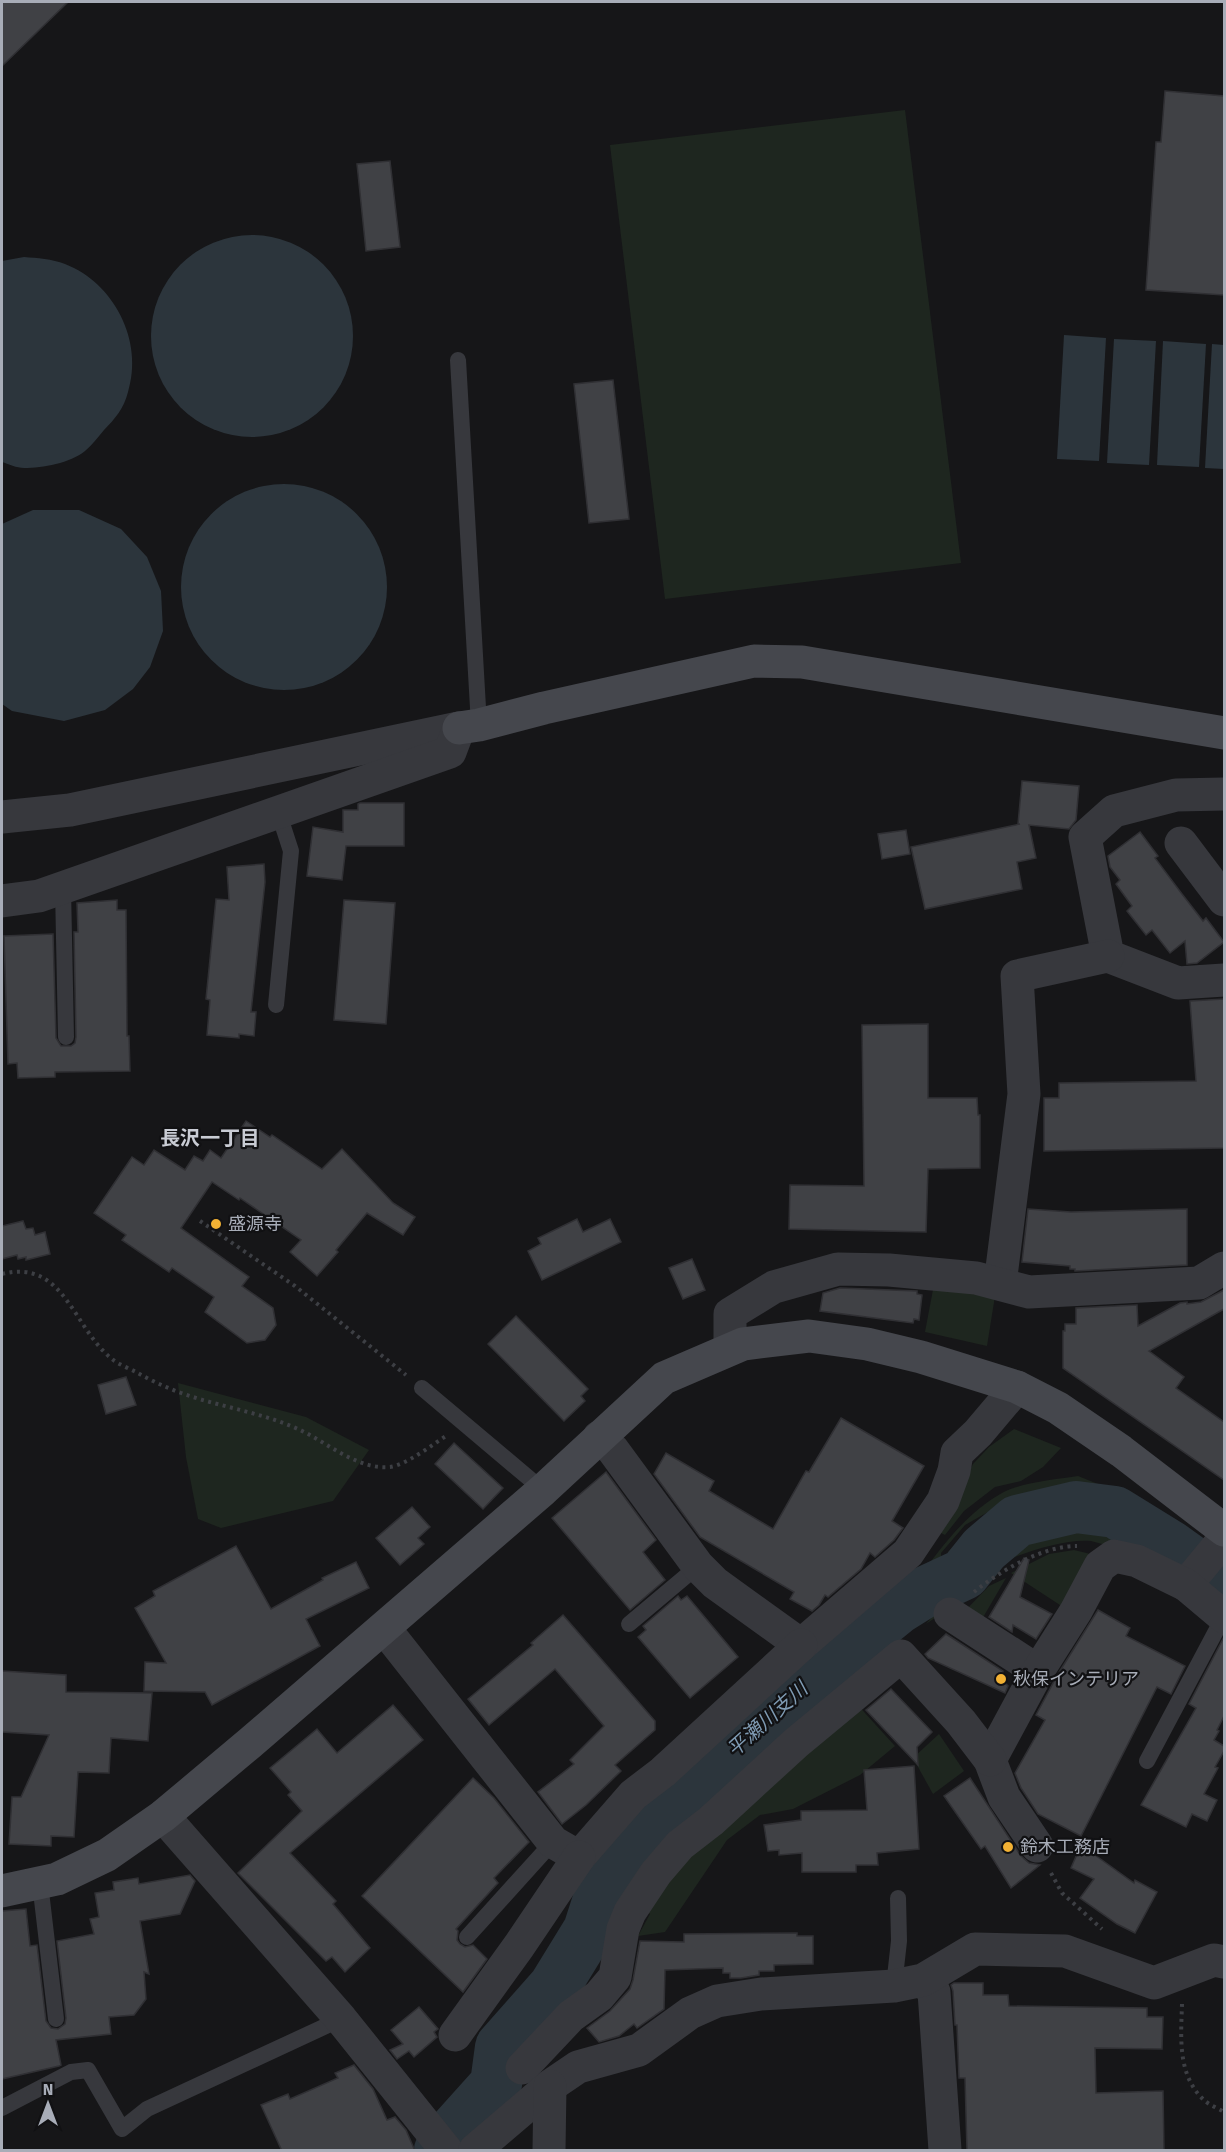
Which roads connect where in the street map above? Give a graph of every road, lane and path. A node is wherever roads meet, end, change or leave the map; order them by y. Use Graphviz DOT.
graph roads {
  1 [pos="458,360"];
  2 [pos="469,727"];
  3 [pos="1224,733"];
  4 [pos="1224,794"];
  5 [pos="278,811"];
  6 [pos="2,817"];
  7 [pos="1181,843"];
  8 [pos="63,888"];
  9 [pos="1224,900"];
  10 [pos="2,901"];
  11 [pos="1108,956"];
  12 [pos="1224,980"];
  13 [pos="276,1005"];
  14 [pos="66,1037"];
  15 [pos="200,1221"];
  16 [pos="1224,1268"];
  17 [pos="2,1274"];
  18 [pos="1000,1284"];
  19 [pos="730,1349"];
  20 [pos="1017,1387"];
  21 [pos="422,1388"];
  22 [pos="463,1424"];
  23 [pos="599,1437"];
  24 [pos="543,1490"];
  25 [pos="1086,1546"];
  26 [pos="1207,1558"];
  27 [pos="698,1566"];
  28 [pos="1013,1566"];
  29 [pos="950,1614"];
  30 [pos="1224,1616"];
  31 [pos="628,1624"];
  32 [pos="384,1628"];
  33 [pos="801,1645"];
  34 [pos="1038,1671"];
  35 [pos="990,1760"];
  36 [pos="1147,1761"];
  37 [pos="163,1816"];
  38 [pos="1037,1846"];
  39 [pos="566,1850"];
  40 [pos="40,1883"];
  41 [pos="2,1891"];
  42 [pos="898,1898"];
  43 [pos="1106,1932"];
  44 [pos="467,1937"];
  45 [pos="1224,1962"];
  46 [pos="1183,1972"];
  47 [pos="908,1983"];
  48 [pos="56,2019"];
  49 [pos="341,2019"];
  50 [pos="455,2035"];
  51 [pos="522,2068"];
  52 [pos="550,2086"];
  53 [pos="2,2108"];
  54 [pos="1224,2112"];
  55 [pos="437,2140"];
  56 [pos="475,2151"];
  57 [pos="549,2151"];
  58 [pos="945,2151"];
  1 -- 2 [label="lane"];
  2 -- 3 [label="street"];
  2 -- 5 [label="street"];
  2 -- 6 [label="street"];
  4 -- 11 [label="street"];
  5 -- 8 [label="street"];
  5 -- 13 [label="lane"];
  7 -- 9 [label="street"];
  8 -- 10 [label="street"];
  8 -- 14 [label="lane"];
  11 -- 12 [label="street"];
  11 -- 18 [label="street"];
  15 -- 21 [label="path"];
  16 -- 18 [label="street"];
  17 -- 22 [label="path"];
  18 -- 19 [label="street"];
  19 -- 20 [label="street"];
  19 -- 23 [label="street"];
  20 -- 26 [label="street"];
  20 -- 33 [label="street"];
  21 -- 22 [label="lane"];
  22 -- 24 [label="lane"];
  23 -- 24 [label="street"];
  23 -- 27 [label="street"];
  24 -- 32 [label="street"];
  25 -- 28 [label="path"];
  26 -- 30 [label="street"];
  26 -- 34 [label="street"];
  27 -- 31 [label="lane"];
  27 -- 33 [label="street"];
  29 -- 34 [label="street"];
  30 -- 36 [label="lane"];
  32 -- 37 [label="street"];
  32 -- 39 [label="street"];
  33 -- 39 [label="street"];
  34 -- 35 [label="street"];
  35 -- 38 [label="street"];
  35 -- 51 [label="street"];
  37 -- 40 [label="street"];
  37 -- 49 [label="street"];
  38 -- 43 [label="path"];
  39 -- 44 [label="lane"];
  39 -- 50 [label="street"];
  40 -- 41 [label="street"];
  40 -- 48 [label="lane"];
  42 -- 47 [label="lane"];
  45 -- 46 [label="street"];
  46 -- 47 [label="street"];
  46 -- 54 [label="path"];
  47 -- 52 [label="street"];
  47 -- 58 [label="street"];
  49 -- 53 [label="lane"];
  49 -- 55 [label="street"];
  52 -- 56 [label="street"];
  52 -- 57 [label="street"];
}
